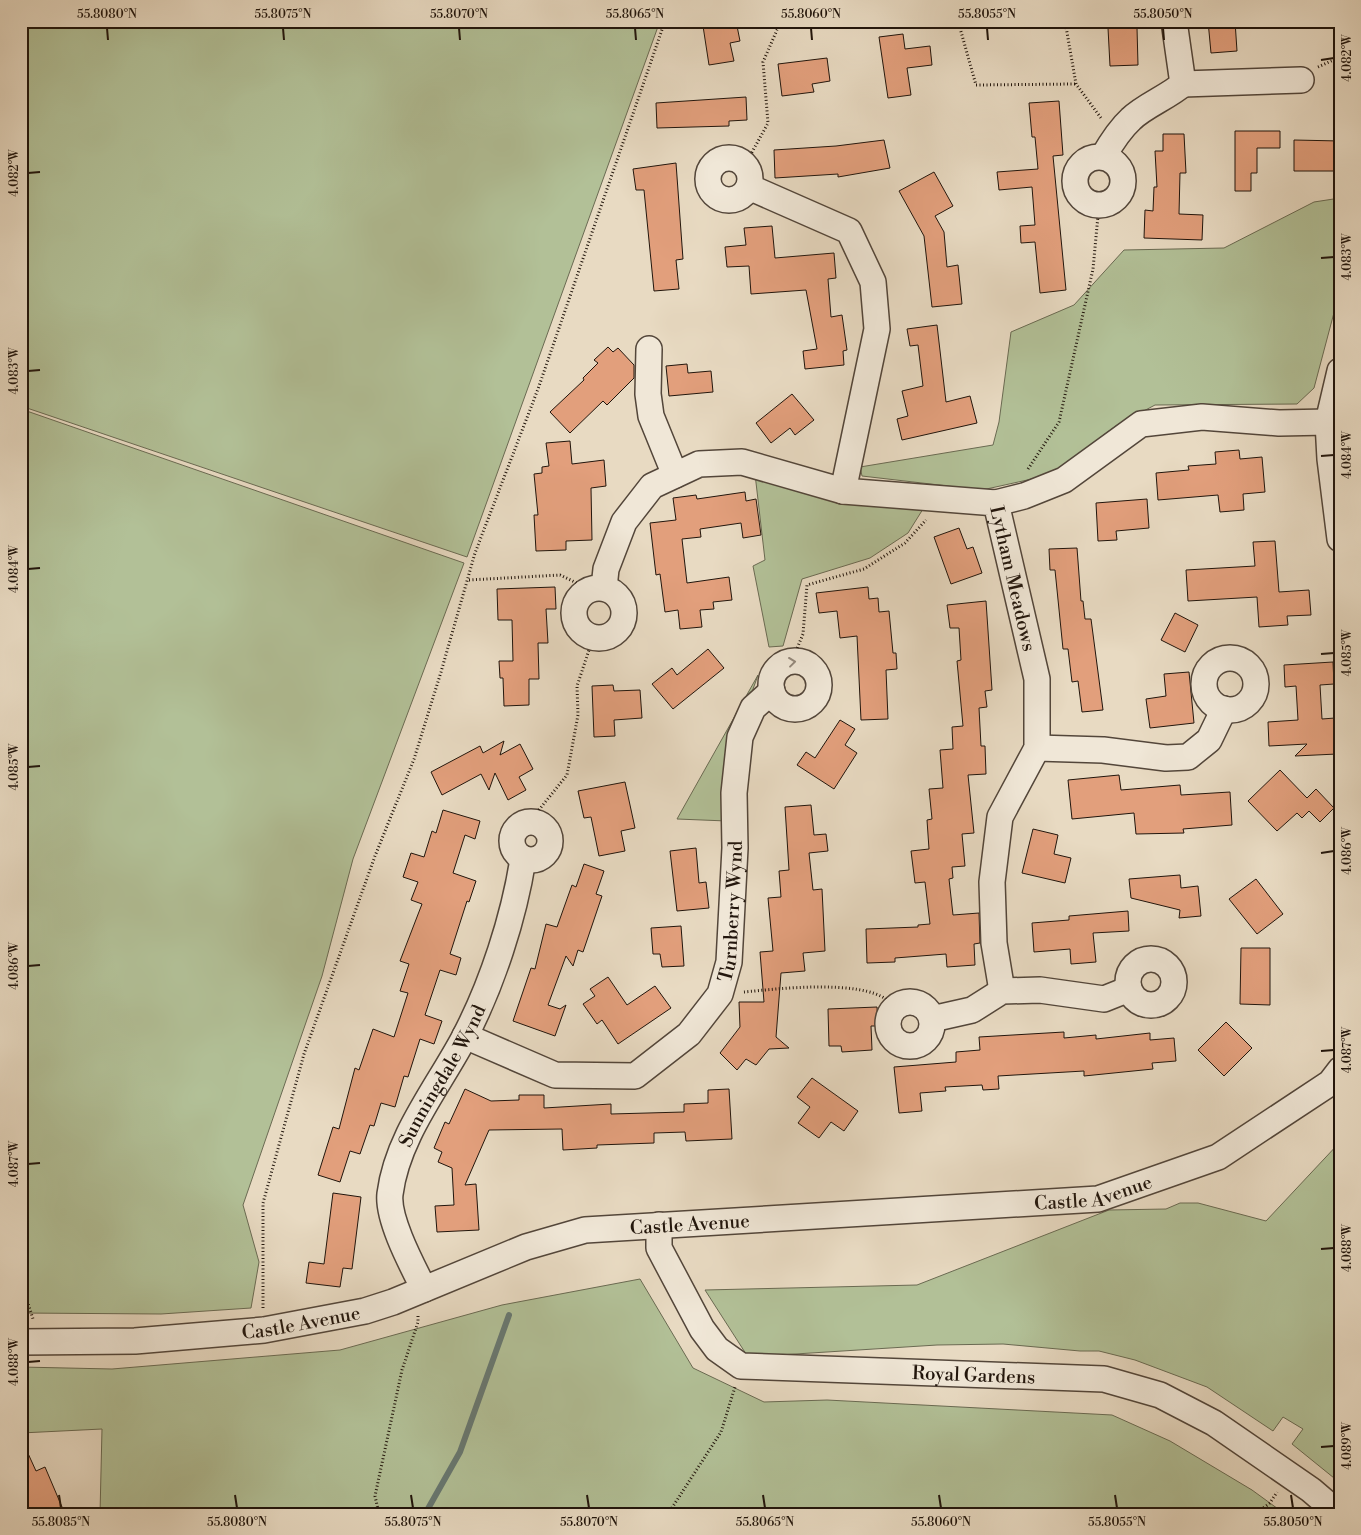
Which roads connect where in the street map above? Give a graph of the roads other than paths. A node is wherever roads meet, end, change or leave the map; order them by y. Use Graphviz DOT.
graph roads {
  1 [pos="1174,21"];
  2 [pos="1301,80"];
  3 [pos="1184,84"];
  4 [pos="1109,147"];
  5 [pos="747,176"];
  6 [pos="649,349"];
  7 [pos="1340,371"];
  8 [pos="1328,422"];
  9 [pos="675,475"];
  10 [pos="843,491"];
  11 [pos="996,504"];
  12 [pos="1340,539"];
  13 [pos="600,588"];
  14 [pos="772,691"];
  15 [pos="1224,709"];
  16 [pos="1038,748"];
  17 [pos="530,821"];
  18 [pos="1129,989"];
  19 [pos="1002,991"];
  20 [pos="932,1019"];
  21 [pos="465,1036"];
  22 [pos="1340,1070"];
  23 [pos="659,1225"];
  24 [pos="420,1291"];
  25 [pos="30,1342"];
  26 [pos="1339,1514"];
  1 -- 3 [label="street"];
  2 -- 3 [label="street"];
  3 -- 4 [label="street"];
  4 -- 4 [label="street"];
  5 -- 10 [label="street"];
  6 -- 9 [label="street"];
  7 -- 8 [label="street"];
  8 -- 11 [label="street"];
  8 -- 12 [label="street"];
  9 -- 10 [label="street, Lytham Meadows"];
  9 -- 13 [label="street, Lytham Meadows"];
  10 -- 11 [label="street, Lytham Meadows"];
  11 -- 16 [label="street, Lytham Meadows"];
  13 -- 13 [label="street"];
  14 -- 14 [label="street, one-way"];
  14 -- 21 [label="street, Turnberry Wynd"];
  15 -- 16 [label="street"];
  16 -- 19 [label="street"];
  17 -- 21 [label="street, Sunningdale Wynd"];
  18 -- 19 [label="street"];
  19 -- 20 [label="street"];
  20 -- 20 [label="street"];
  21 -- 24 [label="street, Sunningdale Wynd"];
  22 -- 23 [label="street, Castle Avenue"];
  23 -- 24 [label="street, Castle Avenue"];
  23 -- 26 [label="street, Royal Gardens"];
  24 -- 25 [label="street, Castle Avenue"];
}
